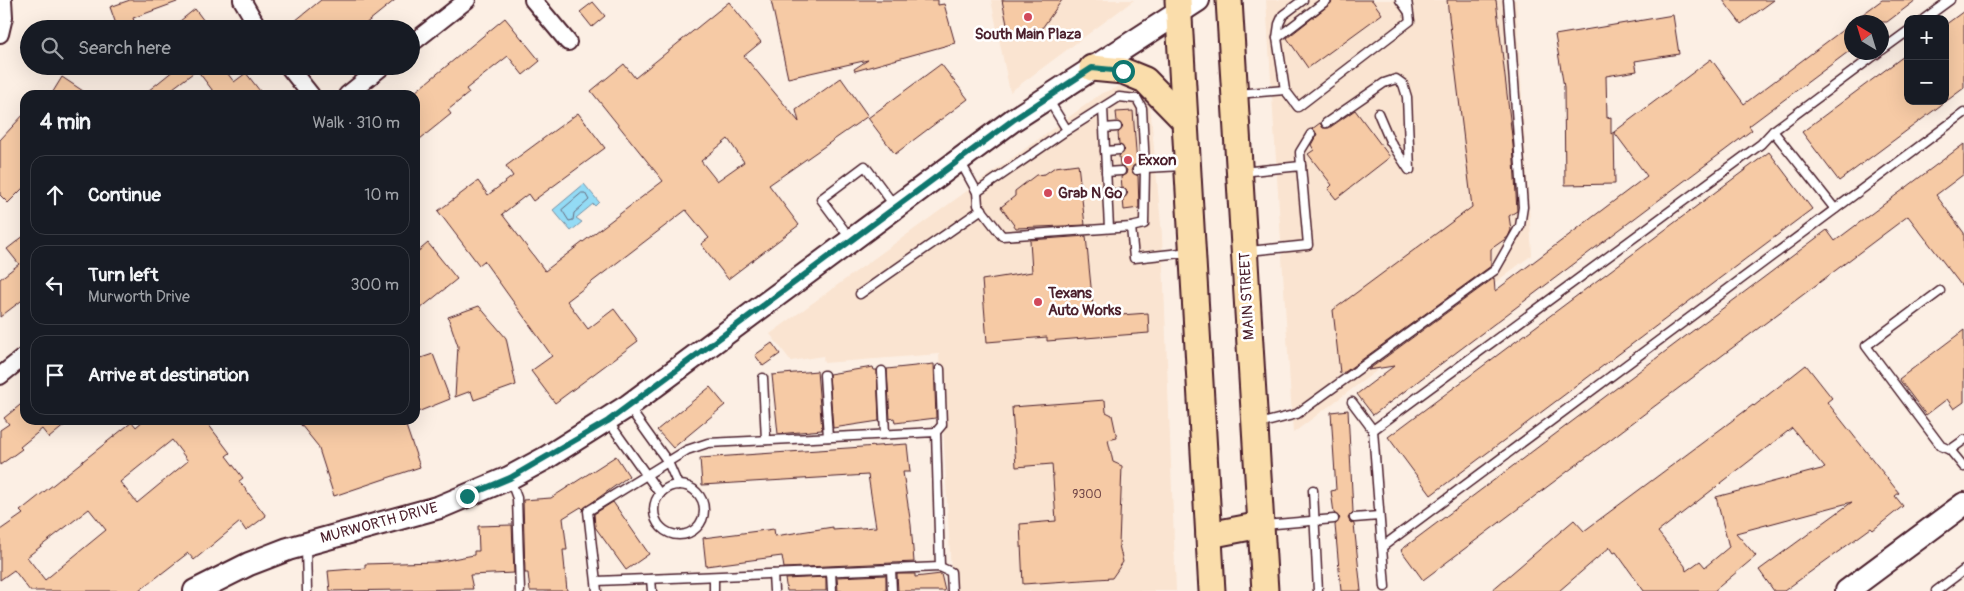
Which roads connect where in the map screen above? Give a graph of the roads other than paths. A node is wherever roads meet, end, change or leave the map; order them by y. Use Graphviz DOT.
graph roads {
  1 [pos="3,0"];
  2 [pos="242,0"];
  3 [pos="467,0"];
  4 [pos="534,0"];
  5 [pos="1229,0"];
  6 [pos="1303,0"];
  7 [pos="1328,0"];
  8 [pos="1400,0"];
  9 [pos="1407,0"];
  10 [pos="1508,0"];
  11 [pos="1950,0"];
  12 [pos="1185,4"];
  13 [pos="1409,13"];
  14 [pos="1929,15"];
  15 [pos="254,20"];
  16 [pos="0,34"];
  17 [pos="1904,34"];
  18 [pos="420,37"];
  19 [pos="1277,38"];
  20 [pos="568,42"];
  21 [pos="1889,45"];
  22 [pos="1868,60"];
  23 [pos="1092,68"];
  24 [pos="295,75"];
  25 [pos="372,75"];
  26 [pos="307,90"];
  27 [pos="353,90"];
  28 [pos="1285,90"];
  29 [pos="1235,94"];
  30 [pos="1047,97"];
  31 [pos="1103,108"];
  32 [pos="1378,112"];
  33 [pos="1964,113"];
  34 [pos="1185,121"];
  35 [pos="1326,123"];
  36 [pos="1143,125"];
  37 [pos="1134,126"];
  38 [pos="1117,127"];
  39 [pos="1104,128"];
  40 [pos="1067,130"];
  41 [pos="1772,131"];
  42 [pos="1311,134"];
  43 [pos="1119,150"];
  44 [pos="1105,151"];
  45 [pos="959,160"];
  46 [pos="1188,165"];
  47 [pos="1301,166"];
  48 [pos="1141,169"];
  49 [pos="1120,171"];
  50 [pos="1106,172"];
  51 [pos="1240,172"];
  52 [pos="977,192"];
  53 [pos="1122,193"];
  54 [pos="1108,194"];
  55 [pos="896,206"];
  56 [pos="982,209"];
  57 [pos="1835,209"];
  58 [pos="1131,227"];
  59 [pos="1109,228"];
  60 [pos="851,240"];
  61 [pos="1193,252"];
  62 [pos="1244,252"];
  63 [pos="1940,291"];
  64 [pos="860,294"];
  65 [pos="20,360"];
  66 [pos="940,369"];
  67 [pos="882,371"];
  68 [pos="824,375"];
  69 [pos="0,376"];
  70 [pos="762,378"];
  71 [pos="1352,402"];
  72 [pos="628,406"];
  73 [pos="608,421"];
  74 [pos="1254,425"];
  75 [pos="1373,430"];
  76 [pos="936,432"];
  77 [pos="885,434"];
  78 [pos="828,437"];
  79 [pos="766,440"];
  80 [pos="1964,440"];
  81 [pos="1950,450"];
  82 [pos="668,462"];
  83 [pos="1964,467"];
  84 [pos="645,476"];
  85 [pos="510,478"];
  86 [pos="678,485"];
  87 [pos="1313,490"];
  88 [pos="660,494"];
  89 [pos="1964,504"];
  90 [pos="1379,516"];
  91 [pos="1354,518"];
  92 [pos="1334,519"];
  93 [pos="1314,521"];
  94 [pos="1261,525"];
  95 [pos="1209,535"];
  96 [pos="306,543"];
  97 [pos="1382,547"];
  98 [pos="940,567"];
  99 [pos="891,569"];
  100 [pos="1964,570"];
  101 [pos="831,572"];
  102 [pos="773,574"];
  103 [pos="714,576"];
  104 [pos="651,579"];
  105 [pos="597,582"];
  106 [pos="1385,587"];
  107 [pos="195,591"];
  108 [pos="307,591"];
  109 [pos="520,591"];
  110 [pos="596,591"];
  111 [pos="652,591"];
  112 [pos="714,591"];
  113 [pos="774,591"];
  114 [pos="832,591"];
  115 [pos="892,591"];
  116 [pos="952,591"];
  117 [pos="1212,591"];
  118 [pos="1265,591"];
  119 [pos="1318,591"];
  120 [pos="1847,591"];
  121 [pos="1936,591"];
  1 -- 16 [label="street"];
  2 -- 15 [label="street"];
  3 -- 18 [label="street"];
  4 -- 20 [label="street"];
  5 -- 29 [label="main road, MAIN STREET"];
  6 -- 19 [label="lane"];
  7 -- 19 [label="lane"];
  8 -- 13 [label="lane"];
  9 -- 13 [label="lane"];
  10 -- 74 [label="lane"];
  11 -- 14 [label="lane"];
  12 -- 23 [label="street, MURWORTH DRIVE"];
  12 -- 34 [label="main road"];
  13 -- 28 [label="lane"];
  17 -- 21 [label="lane"];
  19 -- 28 [label="lane"];
  22 -- 41 [label="lane"];
  23 -- 30 [label="street, MURWORTH DRIVE"];
  23 -- 34 [label="main road"];
  24 -- 26 [label="street"];
  25 -- 27 [label="street"];
  28 -- 29 [label="lane"];
  29 -- 51 [label="main road, MAIN STREET"];
  30 -- 40 [label="lane"];
  30 -- 45 [label="street, MURWORTH DRIVE"];
  31 -- 36 [label="lane"];
  31 -- 39 [label="lane"];
  31 -- 40 [label="lane"];
  32 -- 35 [label="lane"];
  33 -- 57 [label="lane"];
  34 -- 46 [label="main road"];
  36 -- 37 [label="lane"];
  36 -- 48 [label="lane"];
  38 -- 39 [label="lane"];
  39 -- 44 [label="lane"];
  40 -- 52 [label="lane"];
  41 -- 57 [label="lane"];
  41 -- 75 [label="lane"];
  42 -- 47 [label="lane"];
  43 -- 44 [label="lane"];
  44 -- 50 [label="lane"];
  45 -- 52 [label="lane"];
  45 -- 55 [label="street, MURWORTH DRIVE"];
  46 -- 48 [label="lane"];
  46 -- 61 [label="main road"];
  47 -- 51 [label="lane"];
  47 -- 62 [label="lane"];
  48 -- 58 [label="lane"];
  49 -- 50 [label="lane"];
  50 -- 54 [label="lane"];
  51 -- 62 [label="main road, MAIN STREET"];
  52 -- 56 [label="lane"];
  53 -- 54 [label="lane"];
  54 -- 59 [label="lane"];
  55 -- 60 [label="street, MURWORTH DRIVE"];
  55 -- 60 [label="lane"];
  56 -- 59 [label="lane"];
  56 -- 64 [label="lane"];
  57 -- 97 [label="lane"];
  58 -- 59 [label="lane"];
  58 -- 61 [label="lane"];
  60 -- 72 [label="street, MURWORTH DRIVE"];
  61 -- 95 [label="main road"];
  62 -- 74 [label="main road, MAIN STREET"];
  63 -- 81 [label="lane"];
  65 -- 69 [label="street"];
  66 -- 76 [label="lane"];
  67 -- 77 [label="lane"];
  68 -- 78 [label="lane"];
  70 -- 79 [label="lane"];
  71 -- 75 [label="lane"];
  72 -- 73 [label="street, MURWORTH DRIVE"];
  72 -- 82 [label="lane"];
  73 -- 84 [label="lane"];
  73 -- 85 [label="street, MURWORTH DRIVE"];
  74 -- 94 [label="main road, MAIN STREET"];
  75 -- 90 [label="lane"];
  76 -- 77 [label="lane"];
  76 -- 98 [label="lane"];
  77 -- 78 [label="lane"];
  78 -- 79 [label="lane"];
  79 -- 82 [label="lane"];
  80 -- 81 [label="lane"];
  81 -- 83 [label="lane"];
  82 -- 84 [label="lane"];
  82 -- 86 [label="lane"];
  84 -- 88 [label="lane"];
  84 -- 105 [label="lane"];
  85 -- 96 [label="street, MURWORTH DRIVE"];
  85 -- 109 [label="lane"];
  86 -- 88 [label="lane"];
  86 -- 88 [label="lane"];
  87 -- 93 [label="lane"];
  89 -- 120 [label="street"];
  90 -- 91 [label="lane"];
  90 -- 97 [label="lane"];
  92 -- 93 [label="lane"];
  93 -- 94 [label="lane"];
  93 -- 119 [label="lane"];
  94 -- 95 [label="main road"];
  94 -- 118 [label="main road, MAIN STREET"];
  95 -- 117 [label="main road"];
  96 -- 107 [label="street, MURWORTH DRIVE"];
  96 -- 108 [label="lane"];
  97 -- 106 [label="lane"];
  98 -- 99 [label="lane"];
  98 -- 116 [label="lane"];
  99 -- 101 [label="lane"];
  99 -- 115 [label="lane"];
  100 -- 121 [label="lane"];
  101 -- 102 [label="lane"];
  101 -- 114 [label="lane"];
  102 -- 103 [label="lane"];
  102 -- 113 [label="lane"];
  103 -- 104 [label="lane"];
  103 -- 112 [label="lane"];
  104 -- 105 [label="lane"];
  104 -- 111 [label="lane"];
  105 -- 110 [label="lane"];
}
